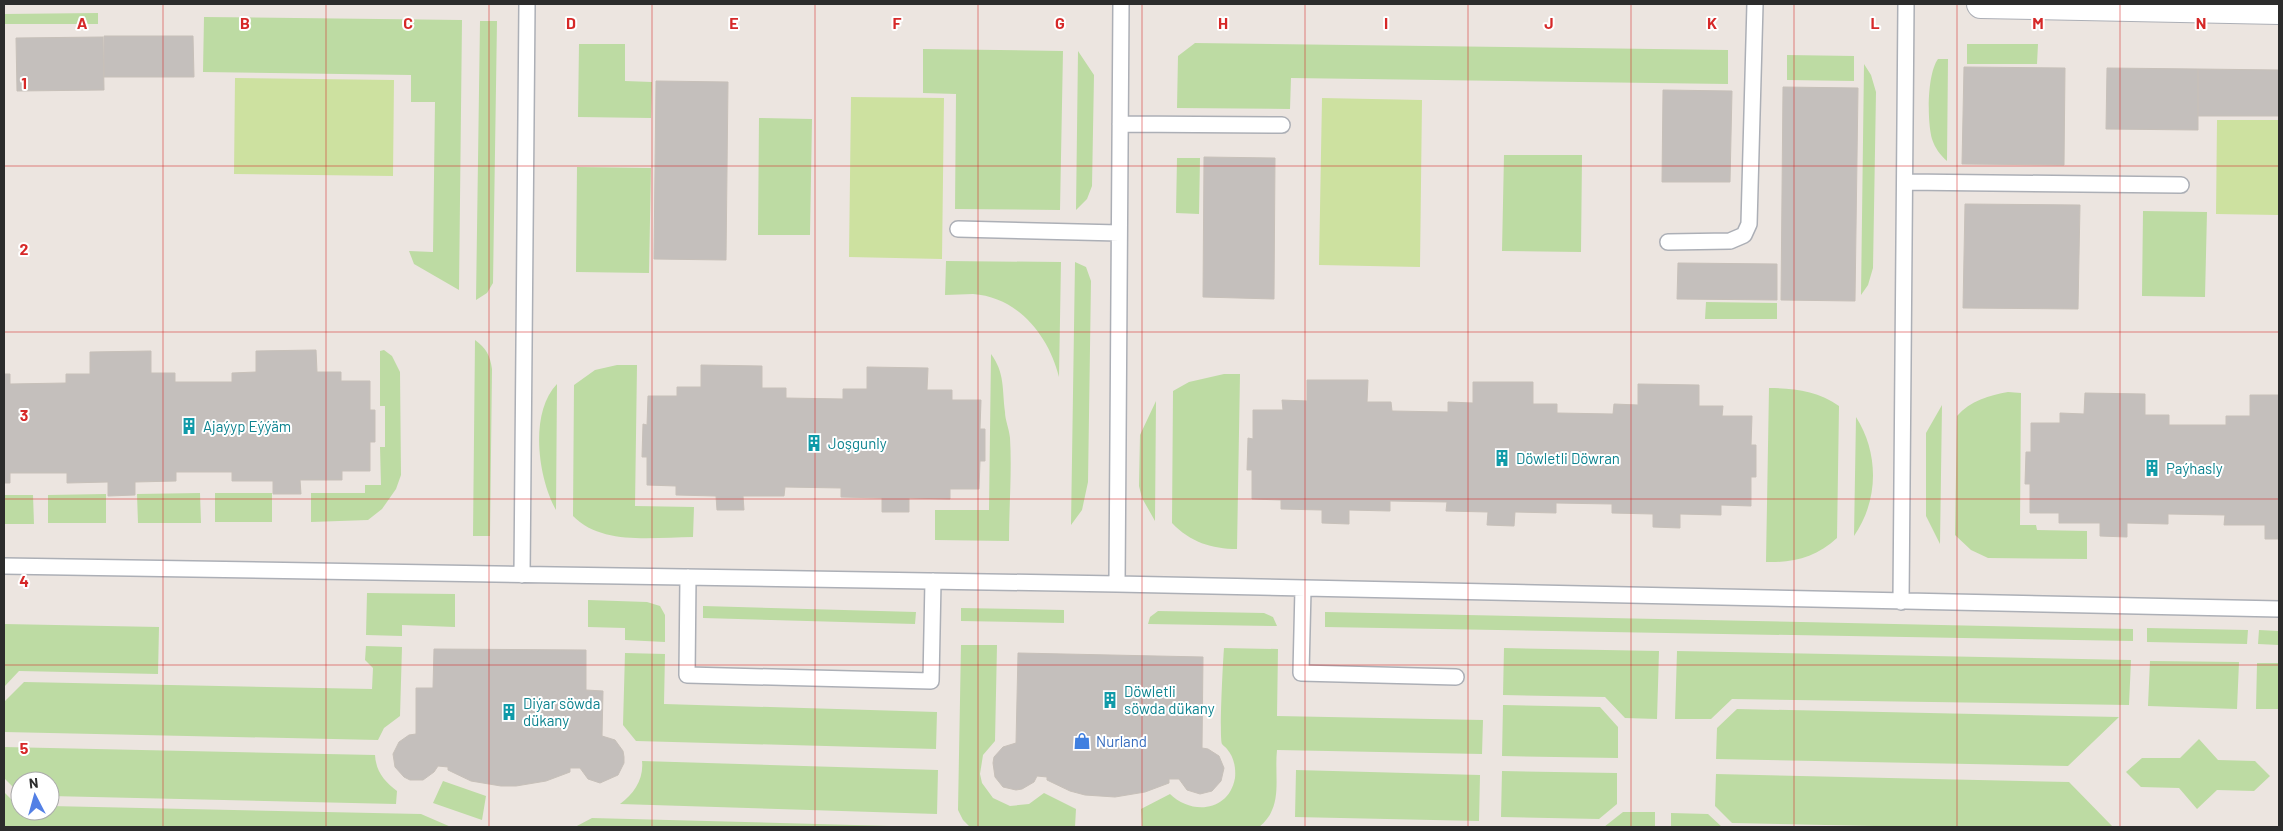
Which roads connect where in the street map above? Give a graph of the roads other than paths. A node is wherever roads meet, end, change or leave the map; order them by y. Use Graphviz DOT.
graph roads {
  1 [pos="527,4"];
  2 [pos="1121,4"];
  3 [pos="1755,4"];
  4 [pos="1906,4"];
  5 [pos="1981,4"];
  6 [pos="2279,10"];
  7 [pos="1120,124"];
  8 [pos="1282,125"];
  9 [pos="1906,182"];
  10 [pos="2181,186"];
  11 [pos="958,230"];
  12 [pos="1119,233"];
  13 [pos="1668,242"];
  14 [pos="4,566"];
  15 [pos="522,574"];
  16 [pos="688,577"];
  17 [pos="933,581"];
  18 [pos="1117,584"];
  19 [pos="1303,589"];
  20 [pos="1901,602"];
  21 [pos="2279,609"];
  22 [pos="1456,677"];
  1 -- 15 [label="lane"];
  2 -- 7 [label="lane"];
  3 -- 13 [label="lane"];
  4 -- 9 [label="lane"];
  5 -- 6 [label="street"];
  7 -- 8 [label="lane"];
  7 -- 12 [label="lane"];
  9 -- 10 [label="lane"];
  9 -- 20 [label="lane"];
  11 -- 12 [label="lane"];
  12 -- 18 [label="lane"];
  14 -- 15 [label="lane"];
  15 -- 16 [label="lane"];
  16 -- 17 [label="lane"];
  16 -- 17 [label="lane"];
  17 -- 18 [label="lane"];
  18 -- 19 [label="lane"];
  19 -- 20 [label="lane"];
  19 -- 22 [label="lane"];
  20 -- 21 [label="lane"];
}
